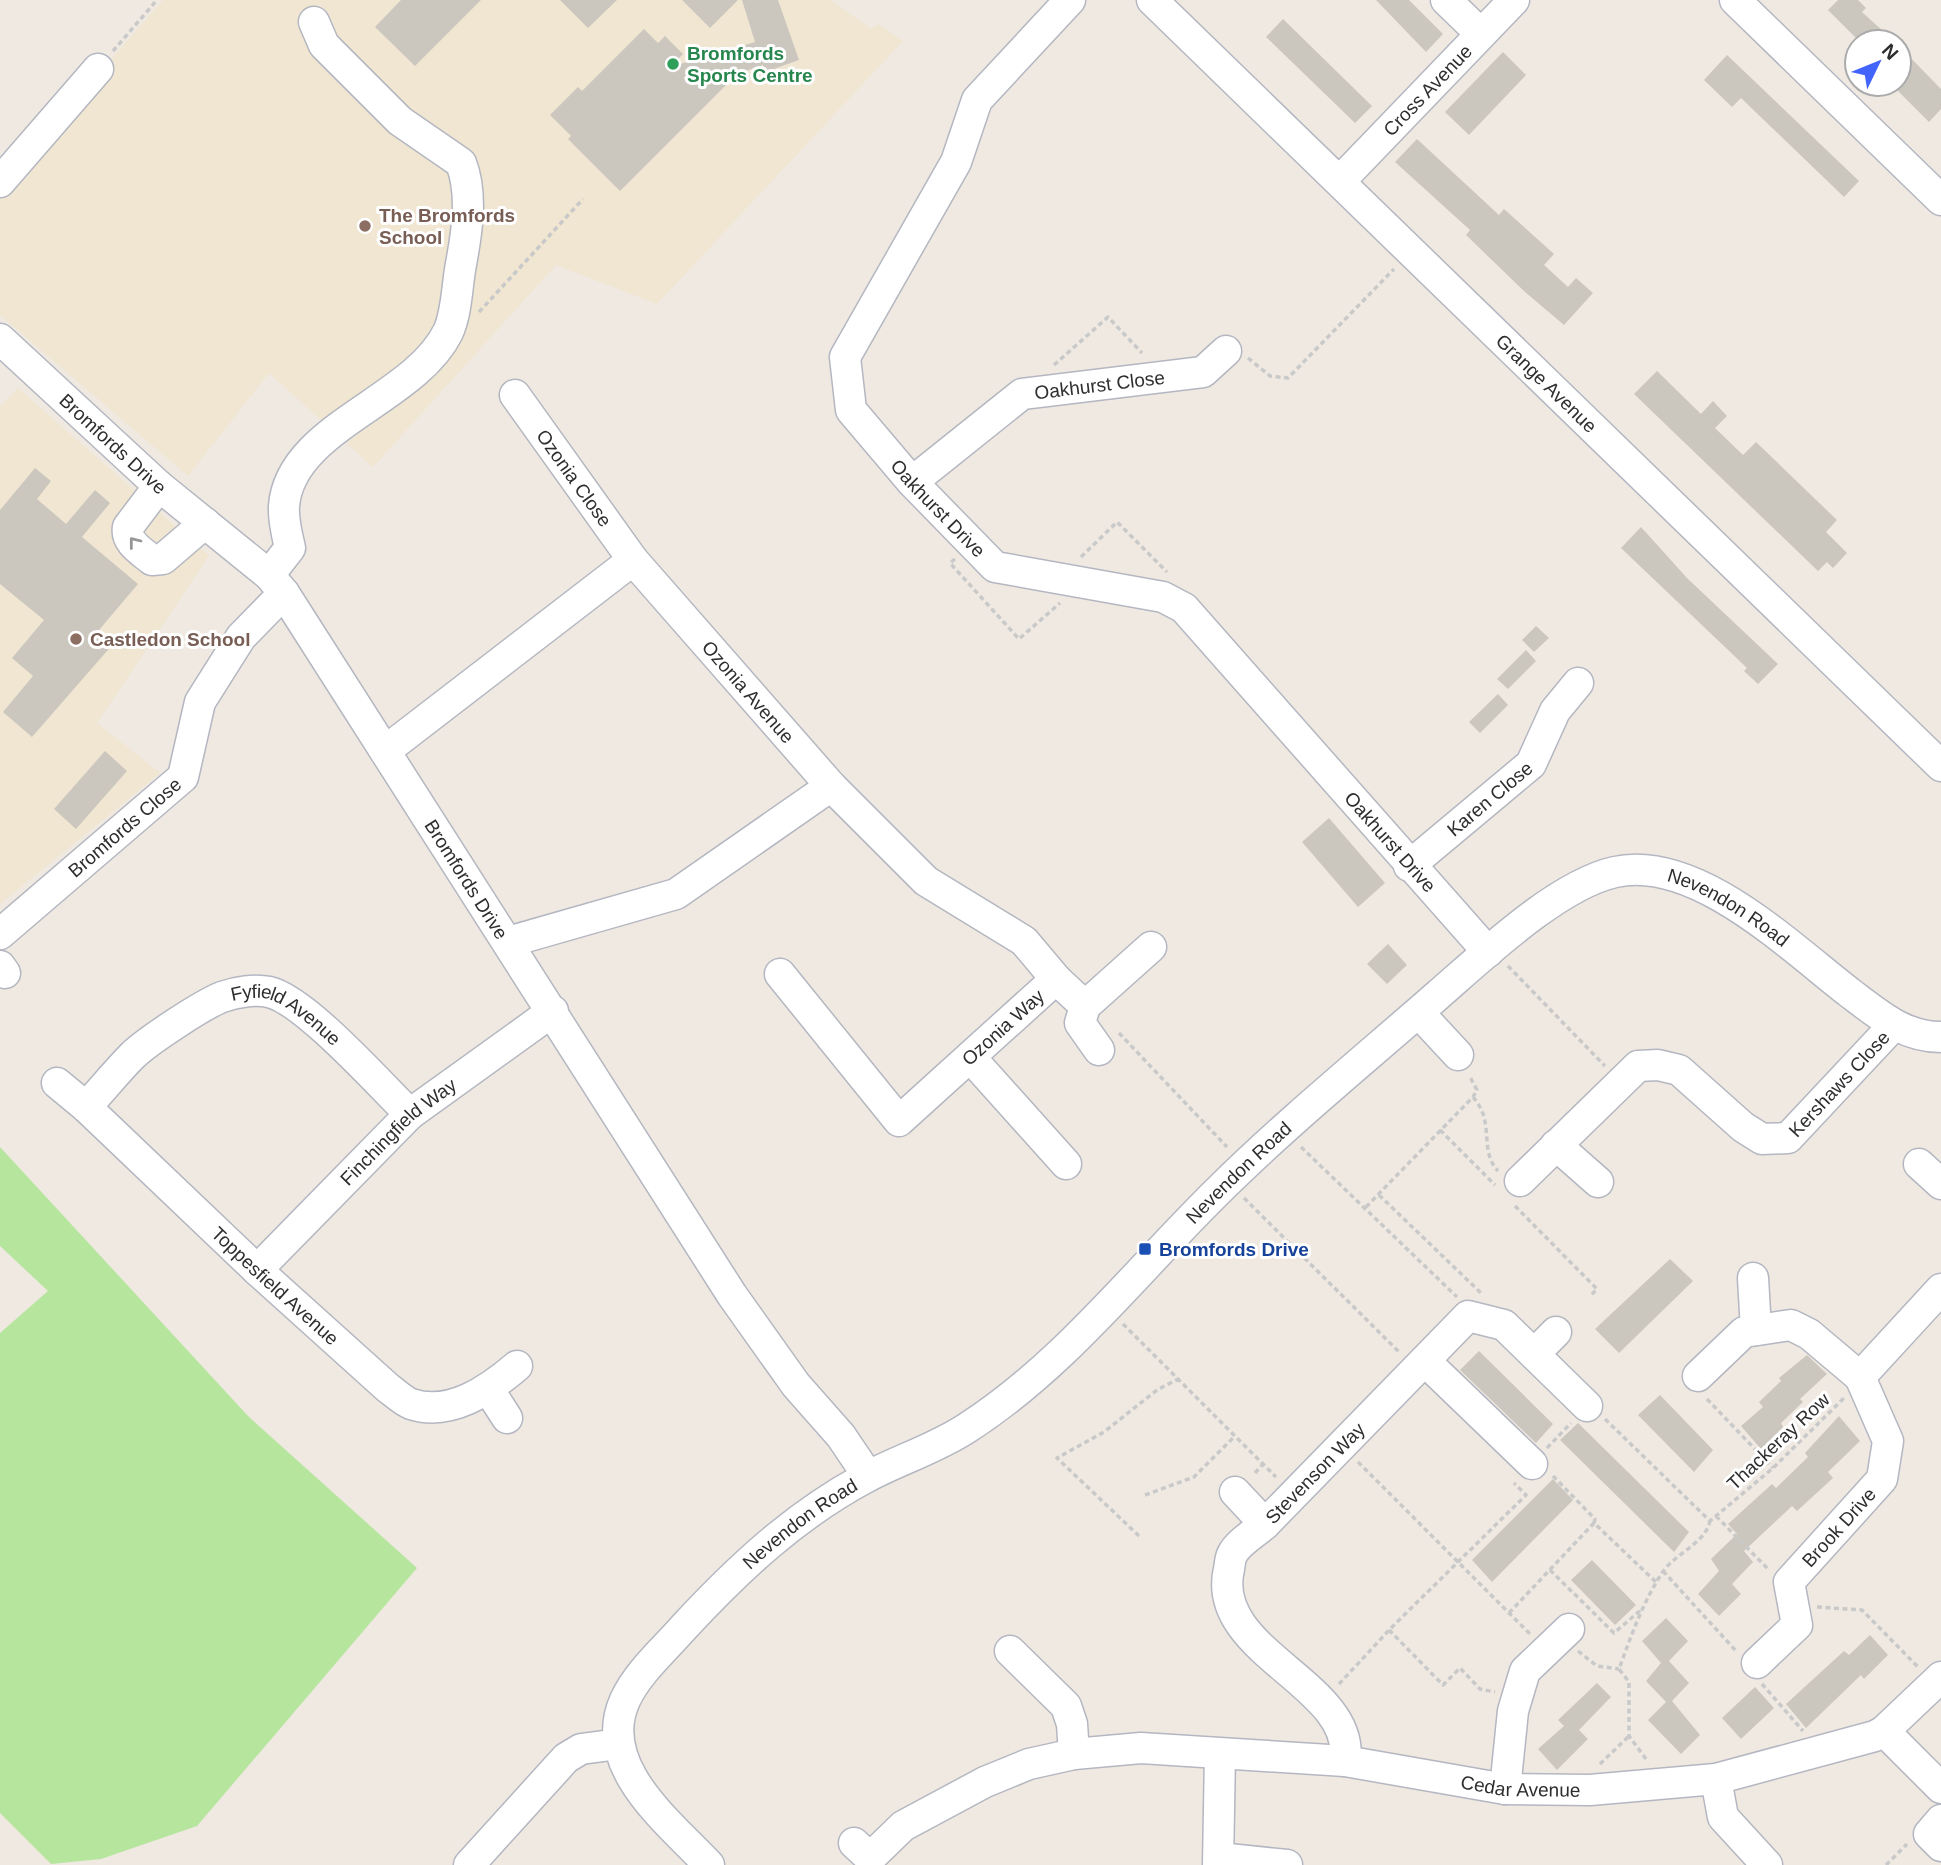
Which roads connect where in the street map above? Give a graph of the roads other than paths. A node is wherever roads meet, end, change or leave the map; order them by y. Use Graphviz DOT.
graph roads {
  1 [pos="1070,0"];
  2 [pos="1152,0"];
  3 [pos="1446,0"];
  4 [pos="1514,0"];
  5 [pos="1735,0"];
  6 [pos="314,22"];
  7 [pos="1481,34"];
  8 [pos="98,69"];
  9 [pos="1340,181"];
  10 [pos="0,182"];
  11 [pos="1941,200"];
  12 [pos="0,339"];
  13 [pos="1226,351"];
  14 [pos="515,395"];
  15 [pos="912,482"];
  16 [pos="159,486"];
  17 [pos="205,523"];
  18 [pos="633,561"];
  19 [pos="276,584"];
  20 [pos="1578,683"];
  21 [pos="385,751"];
  22 [pos="1941,766"];
  23 [pos="831,786"];
  24 [pos="1409,866"];
  25 [pos="0,934"];
  26 [pos="508,942"];
  27 [pos="1151,947"];
  28 [pos="1490,951"];
  29 [pos="780,974"];
  30 [pos="1056,979"];
  31 [pos="1089,1005"];
  32 [pos="553,1010"];
  33 [pos="1419,1013"];
  34 [pos="1892,1026"];
  35 [pos="1941,1037"];
  36 [pos="1099,1050"];
  37 [pos="1458,1055"];
  38 [pos="970,1057"];
  39 [pos="57,1083"];
  40 [pos="86,1107"];
  41 [pos="410,1115"];
  42 [pos="1556,1145"];
  43 [pos="1066,1164"];
  44 [pos="1598,1182"];
  45 [pos="1510,1191"];
  46 [pos="257,1270"];
  47 [pos="1753,1278"];
  48 [pos="1941,1289"];
  49 [pos="1756,1330"];
  50 [pos="1556,1332"];
  51 [pos="1535,1353"];
  52 [pos="1420,1365"];
  53 [pos="517,1366"];
  54 [pos="1698,1376"];
  55 [pos="1860,1377"];
  56 [pos="489,1390"];
  57 [pos="1587,1406"];
  58 [pos="507,1418"];
  59 [pos="1531,1460"];
  60 [pos="868,1476"];
  61 [pos="1245,1483"];
  62 [pos="1265,1524"];
  63 [pos="1559,1638"];
  64 [pos="1010,1651"];
  65 [pos="1757,1663"];
  66 [pos="1937,1681"];
  67 [pos="1884,1731"];
  68 [pos="619,1744"];
  69 [pos="1074,1754"];
  70 [pos="1220,1754"];
  71 [pos="1345,1761"];
  72 [pos="1716,1779"];
  73 [pos="1941,1788"];
  74 [pos="1505,1789"];
  75 [pos="1941,1820"];
  76 [pos="854,1843"];
  77 [pos="1941,1846"];
  78 [pos="1753,1860"];
  79 [pos="1218,1862"];
  80 [pos="468,1865"];
  81 [pos="709,1865"];
  82 [pos="1287,1865"];
  1 -- 15 [label="street, Oakhurst Drive"];
  2 -- 9 [label="street, Grange Avenue"];
  3 -- 7 [label="street"];
  4 -- 7 [label="street, Cross Avenue"];
  5 -- 11 [label="street"];
  6 -- 19 [label="street, Bromfords Close"];
  7 -- 9 [label="street, Cross Avenue"];
  8 -- 10 [label="street"];
  9 -- 22 [label="street, Grange Avenue"];
  12 -- 16 [label="street, Bromfords Drive"];
  13 -- 15 [label="street, Oakhurst Close"];
  14 -- 18 [label="street, Ozonia Close"];
  15 -- 24 [label="street, Oakhurst Drive"];
  16 -- 17 [label="street, Bromfords Drive"];
  17 -- 16 [label="street, one-way"];
  17 -- 19 [label="street, Bromfords Drive"];
  18 -- 21 [label="street"];
  18 -- 23 [label="street, Ozonia Avenue"];
  19 -- 21 [label="street, Bromfords Drive"];
  19 -- 25 [label="street, Bromfords Close"];
  20 -- 24 [label="street, Karen Close"];
  21 -- 26 [label="street, Bromfords Drive"];
  23 -- 26 [label="street"];
  23 -- 30 [label="street, Ozonia Way"];
  24 -- 28 [label="street, Oakhurst Drive"];
  26 -- 32 [label="street, Bromfords Drive"];
  27 -- 31 [label="street"];
  28 -- 33 [label="street, Nevendon Road"];
  28 -- 34 [label="street, Nevendon Road"];
  29 -- 38 [label="street, Ozonia Way"];
  30 -- 31 [label="street"];
  30 -- 38 [label="street, Ozonia Way"];
  31 -- 36 [label="street"];
  32 -- 41 [label="street, Finchingfield Way"];
  32 -- 60 [label="street, Bromfords Drive"];
  33 -- 37 [label="street"];
  33 -- 60 [label="street, Nevendon Road"];
  34 -- 35 [label="street, Nevendon Road"];
  34 -- 42 [label="street, Kershaws Close"];
  38 -- 43 [label="street"];
  39 -- 40 [label="street, Toppesfield Avenue"];
  40 -- 41 [label="street, Fyfield Avenue"];
  40 -- 46 [label="street, Toppesfield Avenue"];
  41 -- 46 [label="street, Finchingfield Way"];
  42 -- 44 [label="street"];
  42 -- 45 [label="street, Kershaws Close"];
  46 -- 56 [label="street, Toppesfield Avenue"];
  47 -- 49 [label="street"];
  48 -- 55 [label="street"];
  49 -- 54 [label="street, Brook Drive"];
  49 -- 55 [label="street, Brook Drive"];
  50 -- 51 [label="street"];
  51 -- 52 [label="street, Stevenson Way"];
  51 -- 57 [label="street"];
  52 -- 59 [label="street"];
  52 -- 62 [label="street, Stevenson Way"];
  53 -- 56 [label="street, Toppesfield Avenue"];
  55 -- 65 [label="street, Brook Drive"];
  56 -- 58 [label="street"];
  60 -- 68 [label="street, Nevendon Road"];
  61 -- 62 [label="street"];
  62 -- 71 [label="street, Stevenson Way"];
  63 -- 74 [label="street"];
  64 -- 69 [label="street"];
  66 -- 67 [label="street, Cedar Avenue"];
  67 -- 72 [label="street, Cedar Avenue"];
  67 -- 73 [label="street"];
  68 -- 80 [label="street"];
  68 -- 81 [label="street, Nevendon Road"];
  69 -- 70 [label="street, Cedar Avenue"];
  69 -- 76 [label="street, Cedar Avenue"];
  70 -- 71 [label="street, Cedar Avenue"];
  70 -- 79 [label="street"];
  71 -- 74 [label="street, Cedar Avenue"];
  72 -- 74 [label="street, Cedar Avenue"];
  72 -- 78 [label="street"];
  75 -- 77 [label="street"];
  79 -- 82 [label="street"];
}
